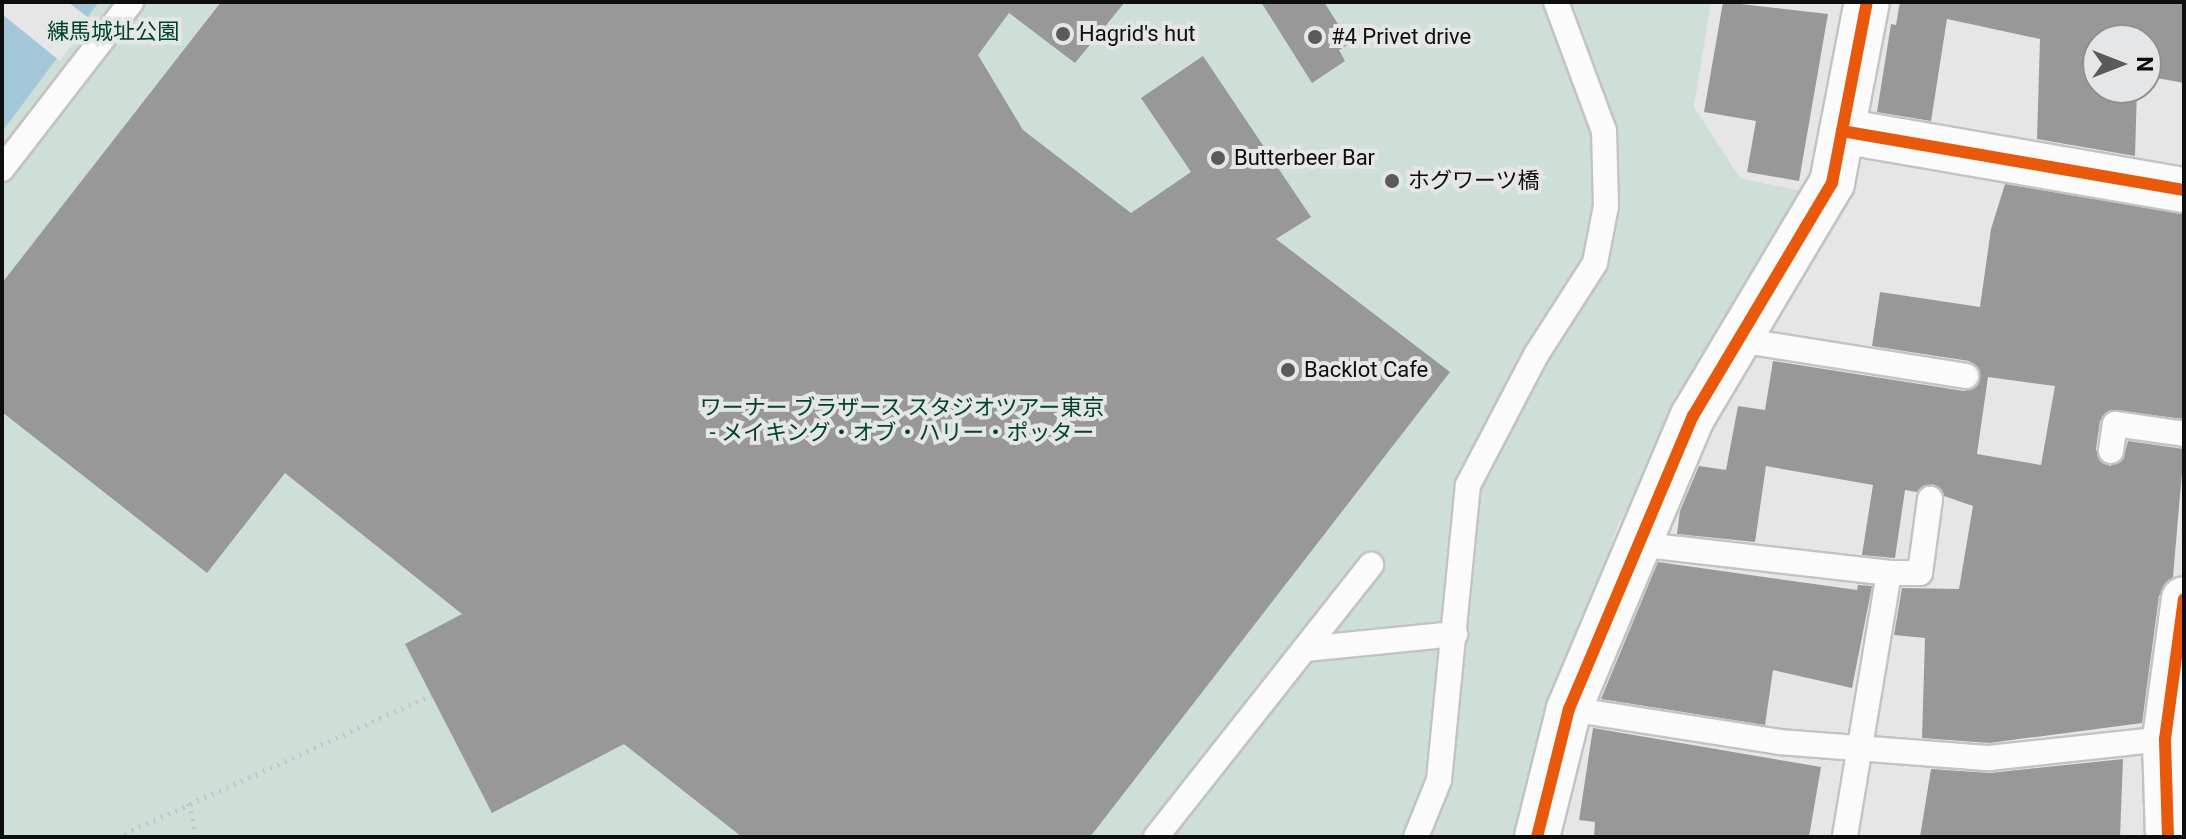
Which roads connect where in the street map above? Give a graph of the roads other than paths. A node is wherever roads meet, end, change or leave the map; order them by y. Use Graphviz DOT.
graph roads {
  1 [pos="131,2"];
  2 [pos="1556,2"];
  3 [pos="1867,2"];
  4 [pos="1842,131"];
  5 [pos="2,169"];
  6 [pos="2184,190"];
  7 [pos="1739,340"];
  8 [pos="1966,376"];
  9 [pos="2184,434"];
  10 [pos="2111,451"];
  11 [pos="1930,499"];
  12 [pos="1636,544"];
  13 [pos="1371,565"];
  14 [pos="1889,573"];
  15 [pos="2184,599"];
  16 [pos="1455,634"];
  17 [pos="1305,649"];
  18 [pos="1569,709"];
  19 [pos="2165,739"];
  20 [pos="1863,746"];
  21 [pos="1156,837"];
  22 [pos="1416,837"];
  23 [pos="1537,837"];
  24 [pos="1845,837"];
  25 [pos="2168,837"];
  1 -- 5 [label="lane"];
  2 -- 16 [label="lane"];
  3 -- 4 [label="street"];
  4 -- 6 [label="street"];
  4 -- 7 [label="street"];
  7 -- 8 [label="lane"];
  7 -- 12 [label="street"];
  9 -- 10 [label="lane"];
  11 -- 14 [label="lane"];
  12 -- 14 [label="lane"];
  12 -- 18 [label="street"];
  13 -- 17 [label="lane"];
  14 -- 20 [label="lane"];
  15 -- 19 [label="street"];
  16 -- 17 [label="lane"];
  16 -- 22 [label="lane"];
  17 -- 21 [label="lane"];
  18 -- 20 [label="lane"];
  18 -- 23 [label="street"];
  19 -- 20 [label="lane"];
  19 -- 25 [label="street"];
  20 -- 24 [label="lane"];
}
